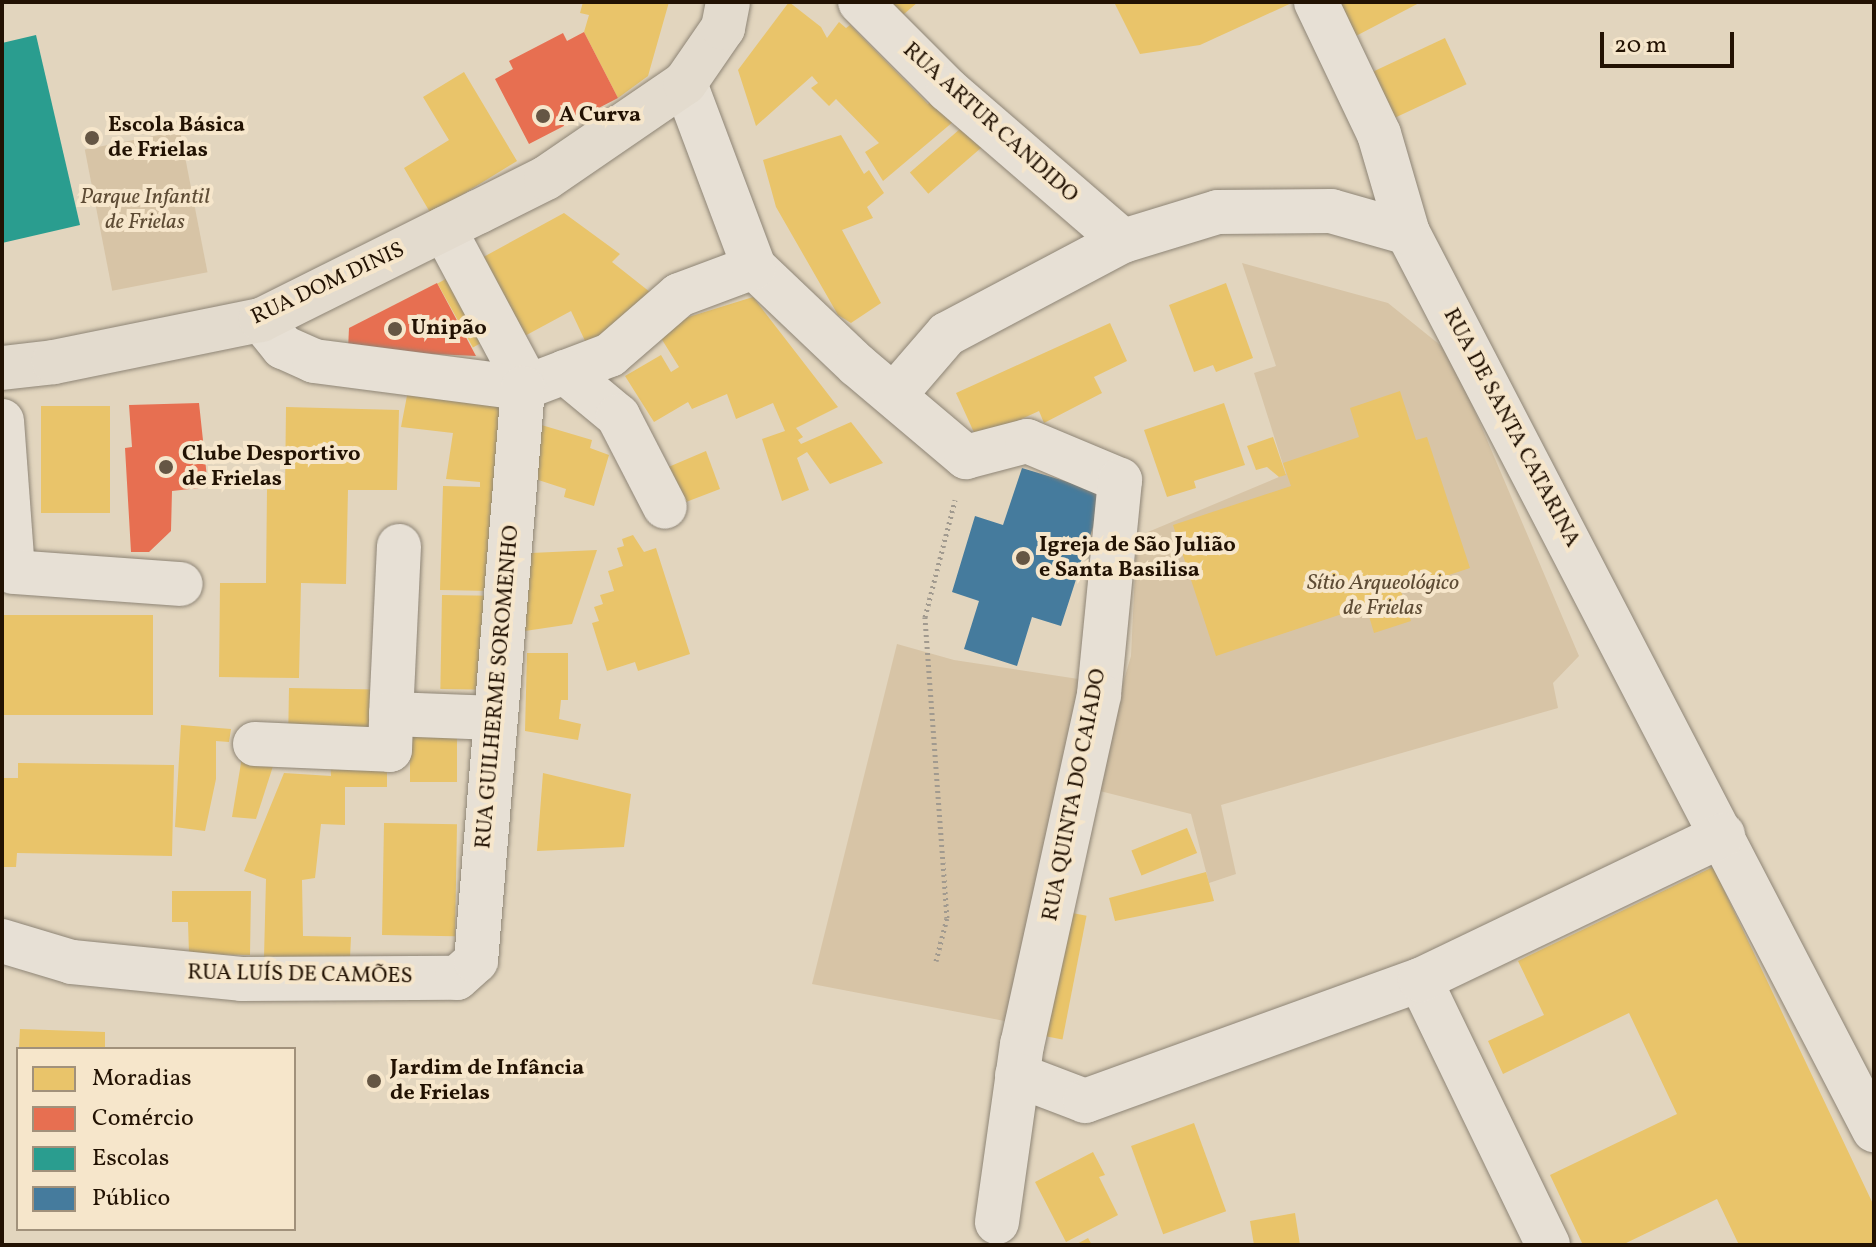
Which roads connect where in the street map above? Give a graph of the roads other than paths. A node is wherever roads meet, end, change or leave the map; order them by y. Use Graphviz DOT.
graph roads {
  1 [pos="728,2"];
  2 [pos="860,2"];
  3 [pos="1316,2"];
  4 [pos="685,83"];
  5 [pos="444,229"];
  6 [pos="1408,233"];
  7 [pos="1123,241"];
  8 [pos="754,267"];
  9 [pos="261,320"];
  10 [pos="2,368"];
  11 [pos="538,382"];
  12 [pos="896,393"];
  13 [pos="2,421"];
  14 [pos="665,507"];
  15 [pos="399,546"];
  16 [pos="181,584"];
  17 [pos="391,714"];
  18 [pos="496,718"];
  19 [pos="255,744"];
  20 [pos="1723,835"];
  21 [pos="2,941"];
  22 [pos="457,978"];
  23 [pos="1420,980"];
  24 [pos="1017,1075"];
  25 [pos="1874,1130"];
  26 [pos="997,1222"];
  27 [pos="1548,1245"];
  1 -- 4 [label="main road"];
  2 -- 7 [label="street, RUA ARTUR CANDIDO"];
  3 -- 6 [label="street, RUA DE SANTA CATARINA"];
  4 -- 5 [label="main road, RUA DOM DINIS"];
  4 -- 8 [label="street"];
  5 -- 9 [label="main road, RUA DOM DINIS"];
  5 -- 11 [label="street"];
  6 -- 7 [label="street"];
  6 -- 20 [label="street, RUA DE SANTA CATARINA"];
  7 -- 12 [label="street"];
  8 -- 11 [label="street"];
  8 -- 12 [label="street"];
  9 -- 10 [label="main road, RUA DOM DINIS"];
  9 -- 11 [label="street"];
  11 -- 14 [label="street"];
  11 -- 18 [label="street, RUA GUILHERME SOROMENHO"];
  12 -- 24 [label="street, RUA QUINTA DO CAIADO"];
  13 -- 16 [label="street"];
  15 -- 17 [label="street"];
  17 -- 18 [label="street"];
  17 -- 19 [label="street"];
  18 -- 22 [label="street, RUA GUILHERME SOROMENHO"];
  20 -- 23 [label="street"];
  20 -- 25 [label="street, RUA DE SANTA CATARINA"];
  21 -- 22 [label="street, RUA LUÍS DE CAMÕES"];
  23 -- 24 [label="street"];
  23 -- 27 [label="street"];
  24 -- 26 [label="street, RUA QUINTA DO CAIADO"];
}
